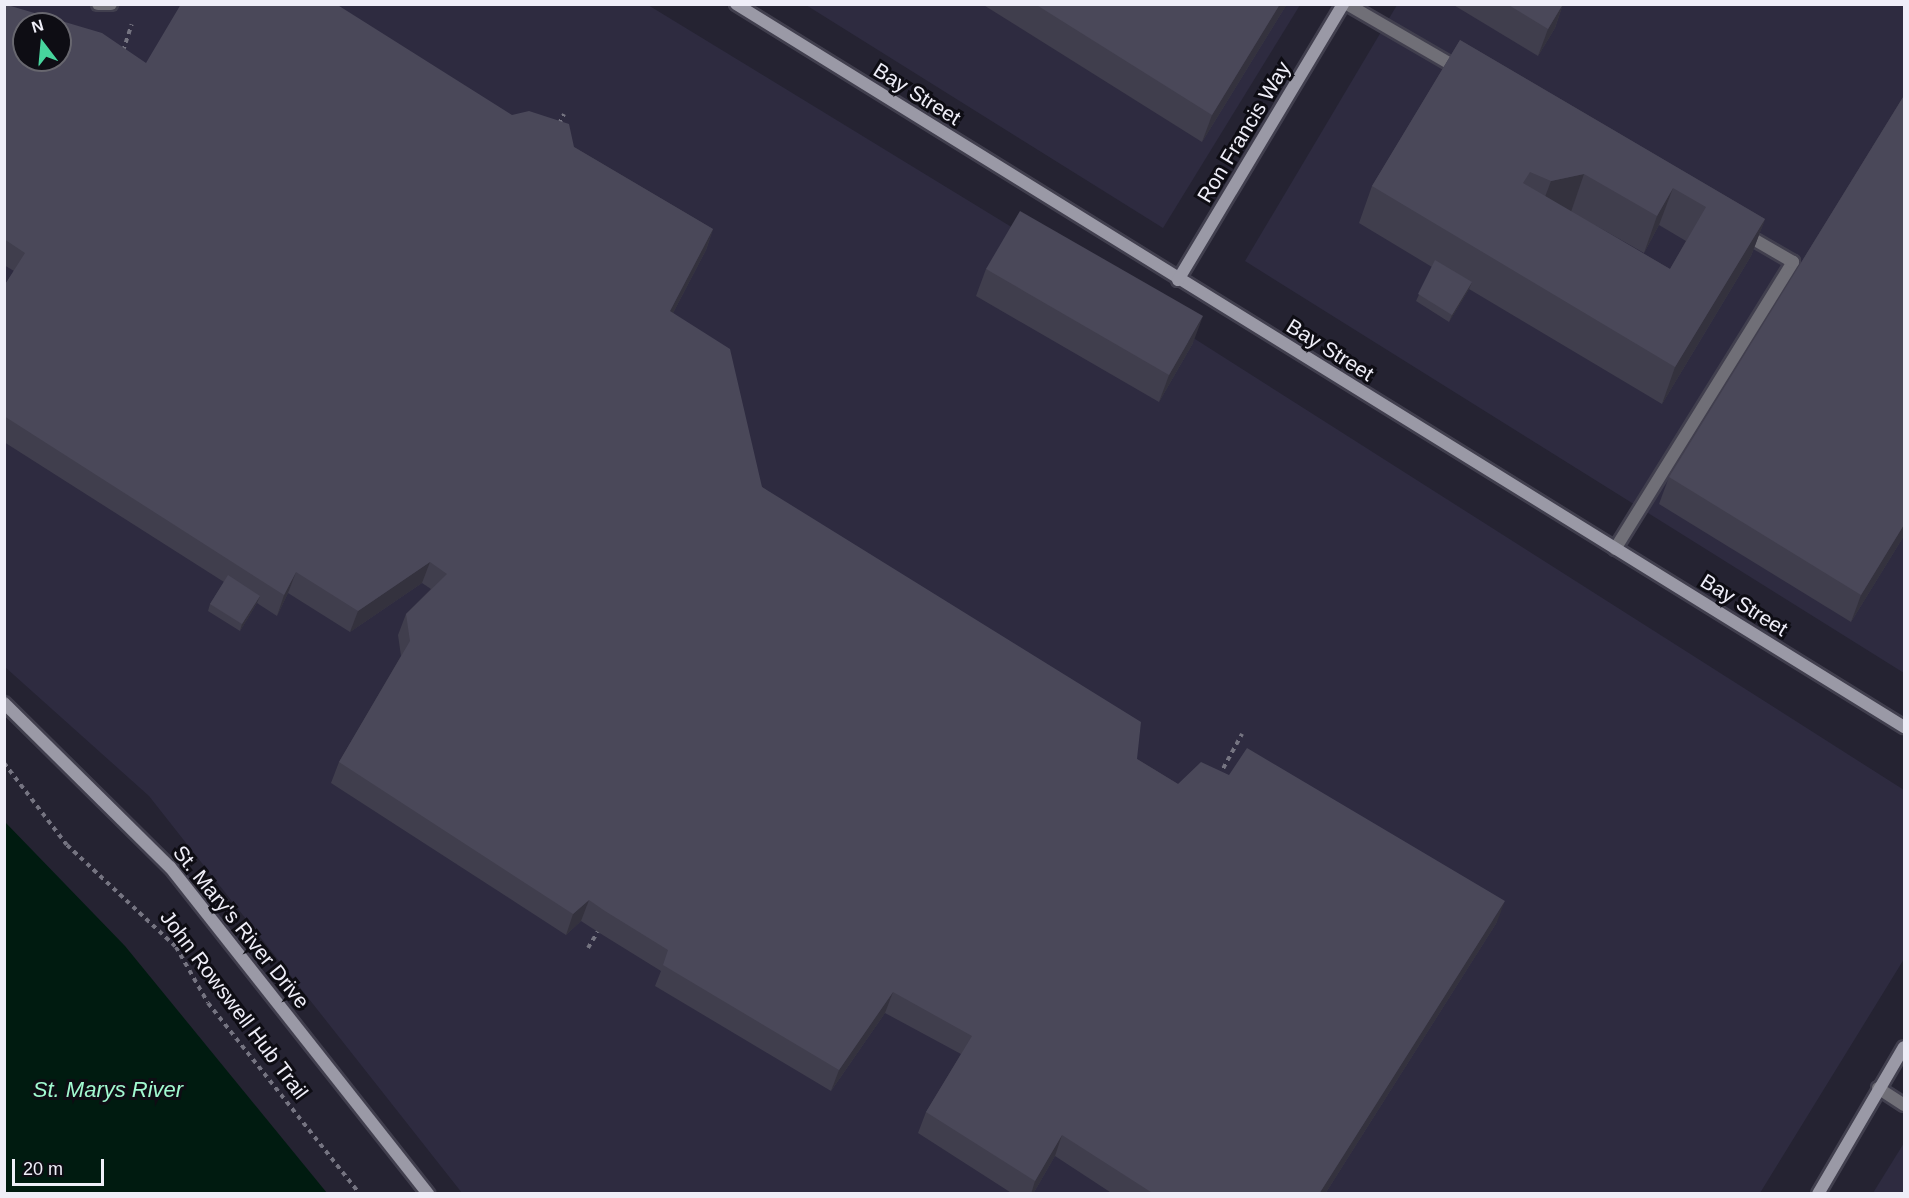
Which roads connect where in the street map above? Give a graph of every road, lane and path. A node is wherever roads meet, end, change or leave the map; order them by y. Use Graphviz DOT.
graph roads {
  1 [pos="98,4"];
  2 [pos="111,4"];
  3 [pos="736,4"];
  4 [pos="1345,4"];
  5 [pos="132,24"];
  6 [pos="121,58"];
  7 [pos="1473,77"];
  8 [pos="564,114"];
  9 [pos="556,128"];
  10 [pos="1728,224"];
  11 [pos="1178,280"];
  12 [pos="1615,549"];
  13 [pos="4,703"];
  14 [pos="1905,727"];
  15 [pos="1242,734"];
  16 [pos="4,763"];
  17 [pos="1216,782"];
  18 [pos="604,922"];
  19 [pos="588,948"];
  20 [pos="1905,1047"];
  21 [pos="1878,1088"];
  22 [pos="1905,1105"];
  23 [pos="360,1194"];
  24 [pos="428,1194"];
  25 [pos="1818,1194"];
  1 -- 2 [label="lane"];
  3 -- 11 [label="main road, Bay Street"];
  4 -- 7 [label="lane"];
  4 -- 11 [label="main road, Ron Francis Way"];
  5 -- 6 [label="path"];
  8 -- 9 [label="path"];
  10 -- 12 [label="lane"];
  11 -- 12 [label="main road, Bay Street"];
  12 -- 14 [label="main road, Bay Street"];
  13 -- 24 [label="main road, St. Mary's River Drive"];
  15 -- 17 [label="path"];
  16 -- 23 [label="path, John Rowswell Hub Trail"];
  18 -- 19 [label="path"];
  20 -- 21 [label="main road"];
  21 -- 22 [label="lane"];
  21 -- 25 [label="main road"];
}
